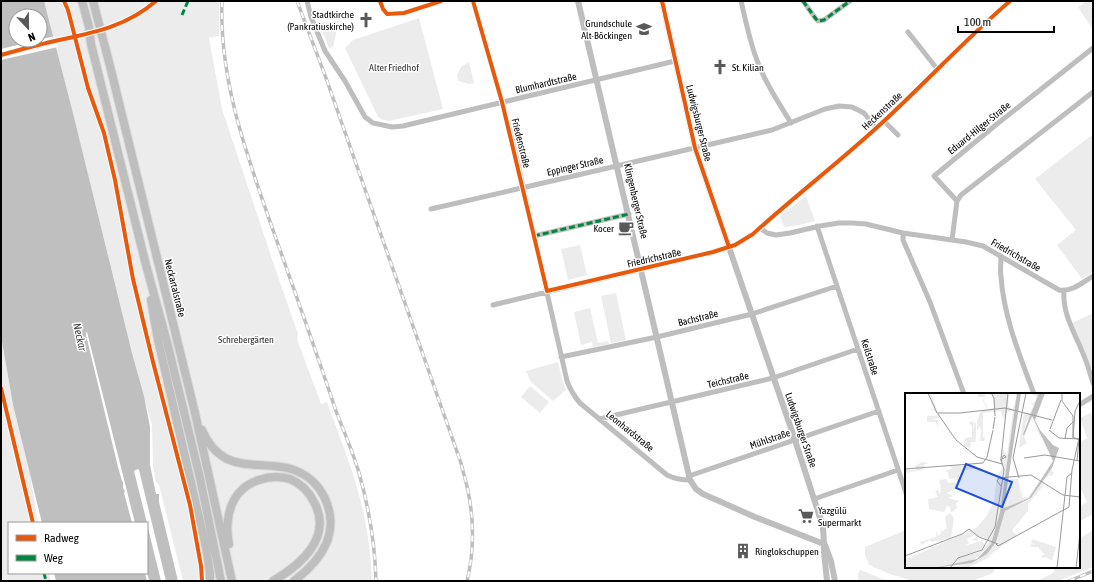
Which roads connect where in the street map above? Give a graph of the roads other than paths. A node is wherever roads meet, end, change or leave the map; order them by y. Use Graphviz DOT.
graph roads {
  1 [pos="82,1"];
  2 [pos="93,1"];
  3 [pos="156,1"];
  4 [pos="306,1"];
  5 [pos="473,1"];
  6 [pos="578,1"];
  7 [pos="662,1"];
  8 [pos="741,1"];
  9 [pos="803,1"];
  10 [pos="850,1"];
  11 [pos="1010,1"];
  12 [pos="908,32"];
  13 [pos="1093,48"];
  14 [pos="1,55"];
  15 [pos="675,61"];
  16 [pos="938,70"];
  17 [pos="597,80"];
  18 [pos="1093,92"];
  19 [pos="502,102"];
  20 [pos="884,121"];
  21 [pos="791,123"];
  22 [pos="876,128"];
  23 [pos="898,135"];
  24 [pos="695,148"];
  25 [pos="617,166"];
  26 [pos="523,187"];
  27 [pos="957,201"];
  28 [pos="431,209"];
  29 [pos="629,214"];
  30 [pos="817,226"];
  31 [pos="760,228"];
  32 [pos="903,234"];
  33 [pos="534,236"];
  34 [pos="952,240"];
  35 [pos="729,247"];
  36 [pos="1001,256"];
  37 [pos="146,265"];
  38 [pos="641,269"];
  39 [pos="1093,276"];
  40 [pos="837,286"];
  41 [pos="547,291"];
  42 [pos="1064,291"];
  43 [pos="493,304"];
  44 [pos="752,314"];
  45 [pos="657,337"];
  46 [pos="858,349"];
  47 [pos="561,357"];
  48 [pos="773,378"];
  49 [pos="567,381"];
  50 [pos="1093,383"];
  51 [pos="964,393"];
  52 [pos="1034,393"];
  53 [pos="1093,396"];
  54 [pos="672,402"];
  55 [pos="1080,404"];
  56 [pos="879,411"];
  57 [pos="195,413"];
  58 [pos="599,419"];
  59 [pos="795,440"];
  60 [pos="898,470"];
  61 [pos="690,478"];
  62 [pos="905,490"];
  63 [pos="814,499"];
  64 [pos="824,544"];
  65 [pos="232,578"];
  66 [pos="210,581"];
  67 [pos="221,581"];
  68 [pos="273,581"];
  69 [pos="294,581"];
  70 [pos="827,581"];
  71 [pos="835,581"];
  1 -- 37 [label="main road"];
  2 -- 57 [label="main road, Neckartalstraße"];
  3 -- 14 [label="street, bridge"];
  4 -- 19 [label="street, Blumhardtstraße"];
  5 -- 19 [label="street, Friedenstraße"];
  6 -- 17 [label="street, Klingenberger Straße"];
  7 -- 15 [label="street, Ludwigsburger Straße"];
  8 -- 21 [label="street"];
  9 -- 10 [label="street"];
  11 -- 16 [label="street, Heckenstraße"];
  12 -- 16 [label="street"];
  13 -- 27 [label="street, Eduard-Hilger-Straße"];
  15 -- 17 [label="street, Blumhardtstraße"];
  15 -- 24 [label="street, Ludwigsburger Straße"];
  16 -- 20 [label="street, Heckenstraße"];
  17 -- 19 [label="street, Blumhardtstraße"];
  17 -- 25 [label="street, Klingenberger Straße"];
  18 -- 27 [label="street"];
  19 -- 26 [label="street, Friedenstraße"];
  20 -- 22 [label="street, Heckenstraße"];
  20 -- 23 [label="street"];
  21 -- 22 [label="street, Eppinger Straße"];
  21 -- 24 [label="street, Eppinger Straße"];
  22 -- 31 [label="street, Heckenstraße"];
  24 -- 25 [label="street, Eppinger Straße"];
  24 -- 35 [label="street, Ludwigsburger Straße"];
  25 -- 26 [label="street, Eppinger Straße"];
  25 -- 29 [label="street, Klingenberger Straße"];
  26 -- 28 [label="street, Eppinger Straße"];
  26 -- 33 [label="street, Friedenstraße"];
  27 -- 34 [label="street"];
  29 -- 33 [label="street"];
  29 -- 38 [label="street, Klingenberger Straße"];
  30 -- 31 [label="street, Friedrichstraße"];
  30 -- 32 [label="street, Friedrichstraße"];
  30 -- 40 [label="street, Keilstraße"];
  31 -- 35 [label="street, Friedrichstraße"];
  32 -- 34 [label="street, Friedrichstraße"];
  32 -- 51 [label="street"];
  33 -- 41 [label="street, Friedenstraße"];
  34 -- 36 [label="street, Friedrichstraße"];
  35 -- 38 [label="street, Friedrichstraße"];
  35 -- 44 [label="street, Ludwigsburger Straße"];
  36 -- 42 [label="street, Friedrichstraße"];
  36 -- 52 [label="street"];
  37 -- 66 [label="main road"];
  37 -- 67 [label="main road"];
  38 -- 41 [label="street, Friedrichstraße"];
  38 -- 45 [label="street, Klingenberger Straße"];
  39 -- 42 [label="street"];
  40 -- 44 [label="street, Bachstraße"];
  40 -- 46 [label="street, Keilstraße"];
  41 -- 43 [label="street, Friedrichstraße"];
  41 -- 47 [label="street, Friedenstraße"];
  42 -- 50 [label="street"];
  44 -- 45 [label="street, Bachstraße"];
  44 -- 48 [label="street, Ludwigsburger Straße"];
  45 -- 47 [label="street, Bachstraße"];
  45 -- 54 [label="street, Klingenberger Straße"];
  46 -- 48 [label="street, Teichstraße"];
  46 -- 56 [label="street, Keilstraße"];
  47 -- 49 [label="street, Friedenstraße"];
  48 -- 54 [label="street, Teichstraße"];
  48 -- 59 [label="street, Ludwigsburger Straße"];
  49 -- 58 [label="street, Leonhardstraße"];
  53 -- 55 [label="street"];
  54 -- 58 [label="street, Teichstraße"];
  54 -- 61 [label="street, Klingenberger Straße"];
  56 -- 59 [label="street, Mühlstraße"];
  56 -- 60 [label="street, Keilstraße"];
  57 -- 65 [label="main road, Neckartalstraße"];
  57 -- 69 [label="main road"];
  58 -- 61 [label="street, Leonhardstraße"];
  59 -- 61 [label="street, Mühlstraße"];
  59 -- 63 [label="street, Ludwigsburger Straße"];
  60 -- 62 [label="street, Keilstraße"];
  60 -- 63 [label="street"];
  61 -- 64 [label="street"];
  63 -- 64 [label="street, Ludwigsburger Straße"];
  64 -- 70 [label="street, Ludwigsburger Straße"];
  64 -- 71 [label="street, Ludwigsburger Straße"];
  65 -- 68 [label="main road"];
}
